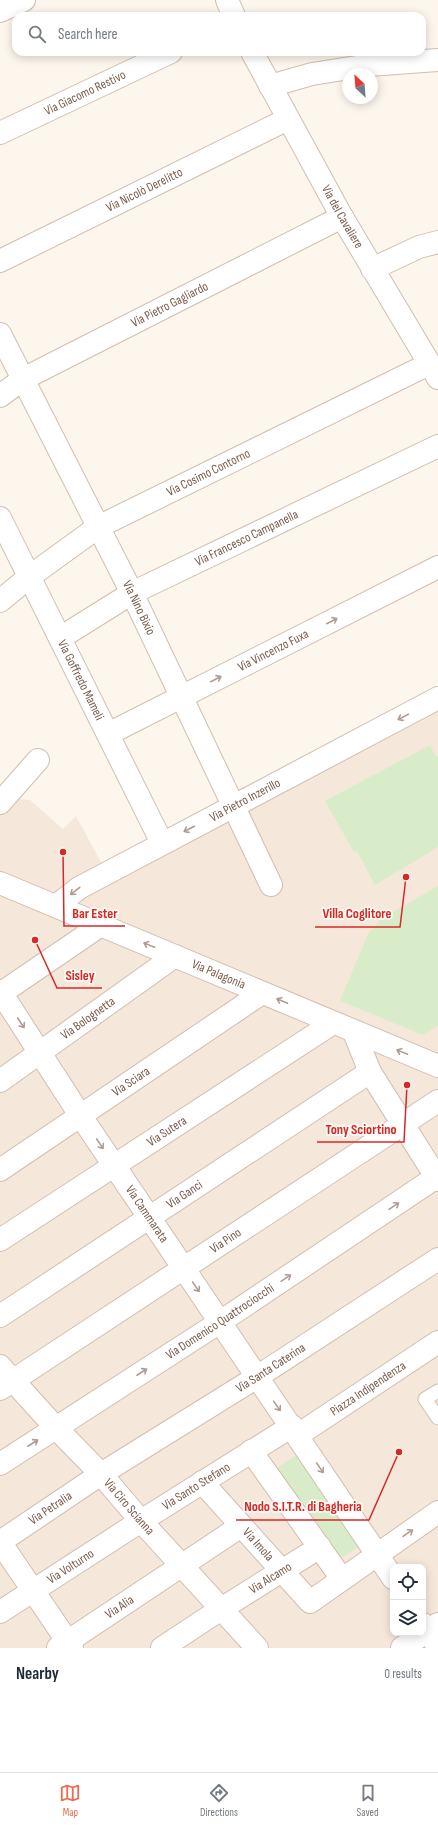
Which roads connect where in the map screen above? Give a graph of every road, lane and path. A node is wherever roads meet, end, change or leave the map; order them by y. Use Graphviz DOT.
graph roads {
  1 [pos="24,0"];
  2 [pos="227,0"];
  3 [pos="0,12"];
  4 [pos="232,12"];
  5 [pos="162,56"];
  6 [pos="254,56"];
  7 [pos="438,60"];
  8 [pos="270,86"];
  9 [pos="288,118"];
  10 [pos="0,134"];
  11 [pos="342,217"];
  12 [pos="438,242"];
  13 [pos="0,260"];
  14 [pos="372,269"];
  15 [pos="0,334"];
  16 [pos="434,370"];
  17 [pos="23,379"];
  18 [pos="0,396"];
  19 [pos="438,446"];
  20 [pos="0,518"];
  21 [pos="98,527"];
  22 [pos="438,567"];
  23 [pos="29,578"];
  24 [pos="132,593"];
  25 [pos="0,601"];
  26 [pos="60,638"];
  27 [pos="181,697"];
  28 [pos="438,698"];
  29 [pos="108,734"];
  30 [pos="38,760"];
  31 [pos="0,803"];
  32 [pos="233,806"];
  33 [pos="162,843"];
  34 [pos="271,885"];
  35 [pos="5,891"];
  36 [pos="56,906"];
  37 [pos="101,925"];
  38 [pos="175,956"];
  39 [pos="0,992"];
  40 [pos="262,993"];
  41 [pos="333,1023"];
  42 [pos="354,1032"];
  43 [pos="40,1052"];
  44 [pos="438,1066"];
  45 [pos="370,1072"];
  46 [pos="0,1081"];
  47 [pos="438,1101"];
  48 [pos="80,1115"];
  49 [pos="402,1125"];
  50 [pos="114,1165"];
  51 [pos="0,1170"];
  52 [pos="438,1178"];
  53 [pos="149,1218"];
  54 [pos="0,1240"];
  55 [pos="438,1259"];
  56 [pos="184,1268"];
  57 [pos="0,1316"];
  58 [pos="220,1322"];
  59 [pos="438,1342"];
  60 [pos="257,1377"];
  61 [pos="4,1378"];
  62 [pos="438,1391"];
  63 [pos="438,1418"];
  64 [pos="56,1428"];
  65 [pos="295,1431"];
  66 [pos="251,1451"];
  67 [pos="0,1464"];
  68 [pos="101,1474"];
  69 [pos="202,1482"];
  70 [pos="438,1512"];
  71 [pos="141,1521"];
  72 [pos="241,1526"];
  73 [pos="0,1542"];
  74 [pos="320,1547"];
  75 [pos="377,1553"];
  76 [pos="181,1564"];
  77 [pos="282,1572"];
  78 [pos="390,1573"];
  79 [pos="342,1579"];
  80 [pos="32,1591"];
  81 [pos="221,1609"];
  82 [pos="0,1612"];
  83 [pos="432,1631"];
  84 [pos="66,1646"];
  85 [pos="162,1648"];
  86 [pos="257,1648"];
  87 [pos="402,1648"];
  1 -- 3 [label="street"];
  2 -- 4 [label="street"];
  5 -- 10 [label="street, Via Giacomo Restivo"];
  6 -- 8 [label="street, Via del Cavaliere"];
  7 -- 8 [label="street"];
  8 -- 9 [label="street, Via del Cavaliere"];
  9 -- 11 [label="street, Via del Cavaliere"];
  9 -- 13 [label="street, Via Nicolò Derelitto"];
  11 -- 14 [label="street, Via del Cavaliere"];
  11 -- 17 [label="street, Via Pietro Gagliardo"];
  12 -- 14 [label="street"];
  14 -- 16 [label="street, Via del Cavaliere"];
  15 -- 17 [label="street, Via Nino Bixio"];
  16 -- 21 [label="street, Via Cosimo Contorno"];
  17 -- 18 [label="street, Via Pietro Gagliardo"];
  17 -- 21 [label="street, Via Nino Bixio"];
  19 -- 24 [label="street, Via Francesco Campanella"];
  20 -- 23 [label="street, Via Goffredo Mameli"];
  21 -- 23 [label="street, Via Cosimo Contorno"];
  21 -- 24 [label="street, Via Nino Bixio"];
  27 -- 22 [label="street, Via Vincenzo Fuxa, one-way"];
  23 -- 25 [label="street, Via Cosimo Contorno"];
  23 -- 26 [label="street, Via Goffredo Mameli"];
  24 -- 26 [label="street, Via Francesco Campanella"];
  24 -- 27 [label="street, Via Nino Bixio"];
  26 -- 29 [label="street, Via Goffredo Mameli"];
  27 -- 29 [label="street, Via Vincenzo Fuxa"];
  27 -- 32 [label="street, Via Nino Bixio"];
  28 -- 32 [label="street, Via Pietro Inzerillo, one-way"];
  29 -- 33 [label="street, Via Goffredo Mameli"];
  30 -- 31 [label="street"];
  32 -- 33 [label="street, Via Pietro Inzerillo, one-way"];
  32 -- 34 [label="street, Via Nino Bixio"];
  33 -- 36 [label="street, Via Pietro Inzerillo, one-way"];
  35 -- 36 [label="street, Via Palagonia"];
  36 -- 37 [label="street, Via Palagonia"];
  38 -- 37 [label="street, Via Palagonia, one-way"];
  37 -- 39 [label="street"];
  38 -- 40 [label="street, Via Palagonia"];
  38 -- 43 [label="street, Via Bolognetta"];
  39 -- 43 [label="street, Via Cammarata, one-way"];
  41 -- 40 [label="street, Via Palagonia, one-way"];
  40 -- 48 [label="street, Via Sciara"];
  41 -- 42 [label="street, Via Palagonia"];
  41 -- 50 [label="street, Via Sutera"];
  44 -- 42 [label="street, Via Palagonia, one-way"];
  42 -- 45 [label="street"];
  43 -- 46 [label="street, Via Bolognetta"];
  43 -- 48 [label="street, Via Cammarata"];
  45 -- 49 [label="street"];
  45 -- 53 [label="street, Via Ganci"];
  47 -- 49 [label="street, Via Pino"];
  48 -- 50 [label="street, Via Cammarata, one-way"];
  48 -- 51 [label="street, Via Sciara"];
  49 -- 52 [label="street"];
  49 -- 56 [label="street, Via Pino"];
  50 -- 53 [label="street, Via Cammarata"];
  50 -- 54 [label="street, Via Sutera"];
  58 -- 52 [label="street, Via Domenico Quattrociocchi, one-way"];
  53 -- 56 [label="street, Via Cammarata"];
  53 -- 57 [label="street, Via Ganci"];
  55 -- 60 [label="street, Via Santa Caterina"];
  56 -- 58 [label="street, Via Cammarata, one-way"];
  56 -- 61 [label="street, Via Pino"];
  58 -- 60 [label="street, Via Cammarata"];
  64 -- 58 [label="street, Via Domenico Quattrociocchi, one-way"];
  59 -- 65 [label="street, Piazza Indipendenza"];
  60 -- 65 [label="street, Via Cammarata, one-way"];
  60 -- 68 [label="street, Via Santa Caterina"];
  61 -- 64 [label="street, Via Ciro Scianna"];
  62 -- 63 [label="lane"];
  67 -- 64 [label="street, Via Domenico Quattrociocchi, one-way"];
  64 -- 68 [label="street, Via Ciro Scianna"];
  65 -- 66 [label="street, Piazza Indipendenza"];
  65 -- 75 [label="street, Via Cammarata, one-way"];
  66 -- 69 [label="street, Via Santo Stefano"];
  66 -- 74 [label="street"];
  68 -- 71 [label="street, Via Ciro Scianna"];
  68 -- 73 [label="street, Via Petralia"];
  69 -- 71 [label="street, Via Santo Stefano"];
  69 -- 72 [label="street, Via Imola"];
  75 -- 70 [label="street, one-way"];
  71 -- 76 [label="street, Via Ciro Scianna"];
  71 -- 80 [label="street, Via Volturno"];
  72 -- 76 [label="street, Via Alia"];
  72 -- 77 [label="street, Via Imola"];
  73 -- 80 [label="street"];
  74 -- 77 [label="street, Via Alcamo"];
  74 -- 79 [label="street"];
  75 -- 78 [label="street, Via Cammarata"];
  75 -- 79 [label="street"];
  76 -- 81 [label="street, Via Ciro Scianna"];
  76 -- 84 [label="street, Via Alia"];
  77 -- 79 [label="street"];
  77 -- 81 [label="street, Via Alcamo"];
  80 -- 82 [label="street, Via Volturno"];
  80 -- 84 [label="street"];
  81 -- 85 [label="street, Via Alcamo"];
  81 -- 86 [label="street, Via Ciro Scianna"];
  83 -- 87 [label="street"];
}
